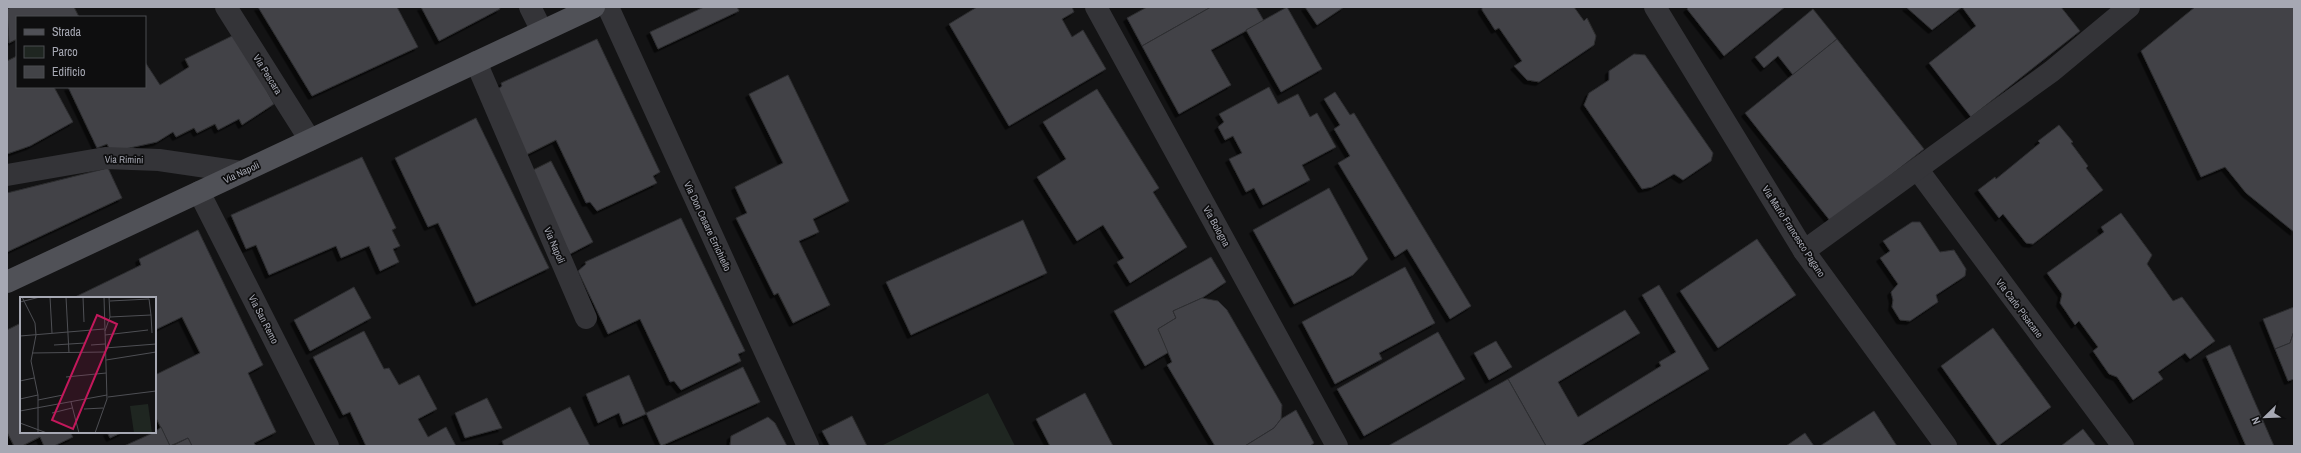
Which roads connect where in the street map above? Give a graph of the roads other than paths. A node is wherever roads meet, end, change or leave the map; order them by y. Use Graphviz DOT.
graph roads {
  1 [pos="226,7"];
  2 [pos="530,7"];
  3 [pos="594,7"];
  4 [pos="608,7"];
  5 [pos="1096,7"];
  6 [pos="1655,7"];
  7 [pos="2129,7"];
  8 [pos="542,31"];
  9 [pos="476,62"];
  10 [pos="310,140"];
  11 [pos="1918,170"];
  12 [pos="241,172"];
  13 [pos="7,174"];
  14 [pos="199,192"];
  15 [pos="1804,251"];
  16 [pos="7,282"];
  17 [pos="586,318"];
  18 [pos="328,446"];
  19 [pos="808,446"];
  20 [pos="1337,446"];
  21 [pos="1946,446"];
  22 [pos="2123,446"];
  1 -- 10 [label="street, Via Pescara"];
  2 -- 8 [label="street"];
  3 -- 8 [label="main road, Via Napoli"];
  4 -- 19 [label="street, Via Don Cesare Errichiello"];
  5 -- 20 [label="street, Via Bologna"];
  6 -- 15 [label="street, Via Mario Francesco Pagano"];
  7 -- 11 [label="street"];
  8 -- 9 [label="main road, Via Napoli"];
  9 -- 10 [label="main road, Via Napoli"];
  9 -- 17 [label="street, Via Napoli"];
  10 -- 12 [label="main road, Via Napoli"];
  11 -- 15 [label="street"];
  11 -- 22 [label="street, Via Carlo Pisacane"];
  12 -- 13 [label="street, Via Rimini"];
  12 -- 14 [label="main road, Via Napoli"];
  14 -- 16 [label="main road, Via Napoli"];
  14 -- 18 [label="street, Via San Remo"];
  15 -- 21 [label="street, Via Mario Francesco Pagano"];
}
